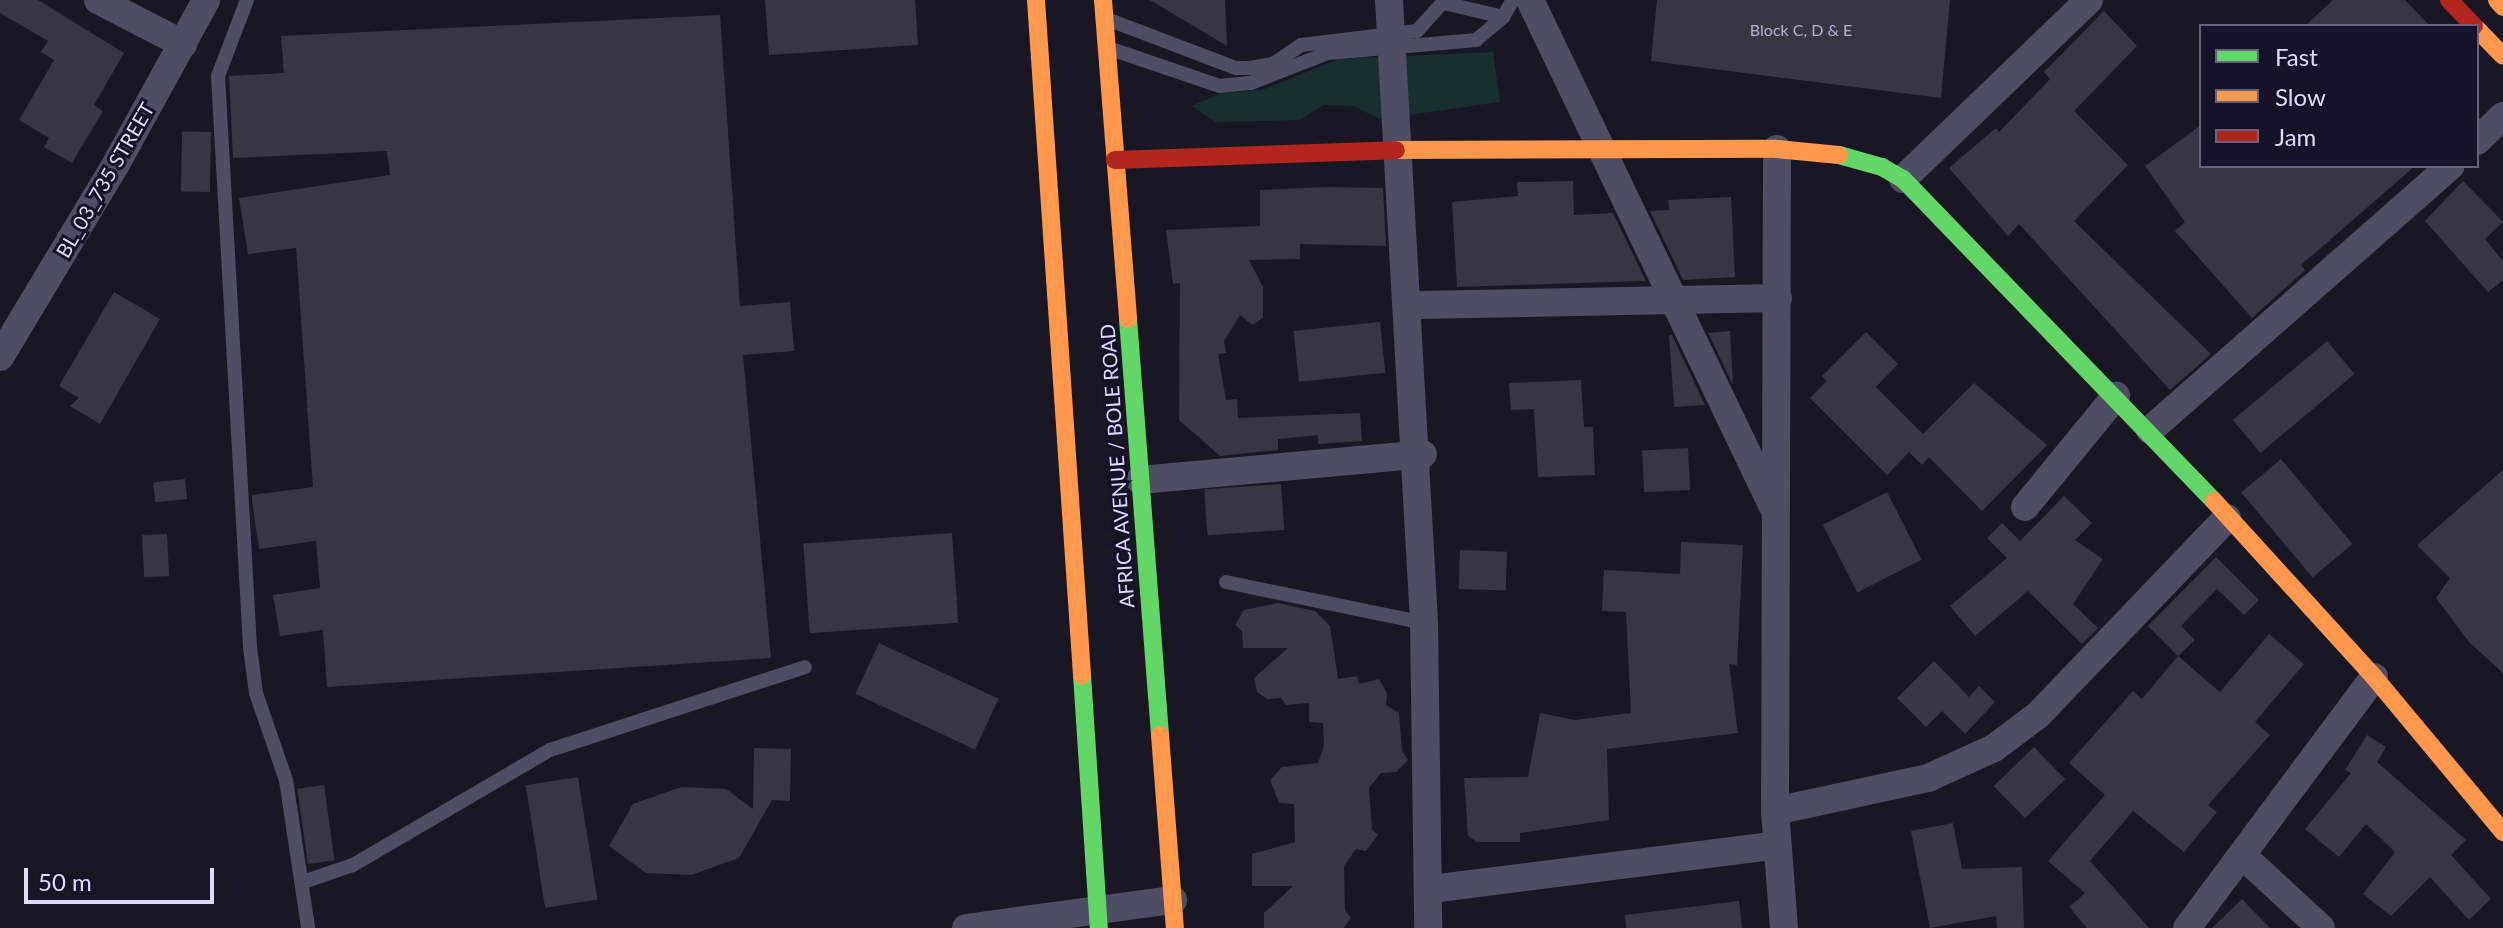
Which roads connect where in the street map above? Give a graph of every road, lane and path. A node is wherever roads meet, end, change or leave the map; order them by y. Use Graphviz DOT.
graph roads {
  1 [pos="98,0"];
  2 [pos="206,0"];
  3 [pos="247,0"];
  4 [pos="1036,0"];
  5 [pos="1391,0"];
  6 [pos="1513,0"];
  7 [pos="1530,0"];
  8 [pos="2089,0"];
  9 [pos="2449,0"];
  10 [pos="2497,0"];
  11 [pos="1445,2"];
  12 [pos="2503,7"];
  13 [pos="1103,9"];
  14 [pos="1503,17"];
  15 [pos="2472,24"];
  16 [pos="2479,31"];
  17 [pos="183,44"];
  18 [pos="1106,46"];
  19 [pos="2503,56"];
  20 [pos="2503,116"];
  21 [pos="2479,139"];
  22 [pos="1777,149"];
  23 [pos="1409,150"];
  24 [pos="1115,160"];
  25 [pos="2449,168"];
  26 [pos="1903,179"];
  27 [pos="1778,298"];
  28 [pos="1416,305"];
  29 [pos="0,357"];
  30 [pos="2116,396"];
  31 [pos="2150,430"];
  32 [pos="1423,454"];
  33 [pos="1140,480"];
  34 [pos="2025,507"];
  35 [pos="1777,515"];
  36 [pos="2227,518"];
  37 [pos="1226,582"];
  38 [pos="1424,623"];
  39 [pos="805,667"];
  40 [pos="2374,677"];
  41 [pos="1775,811"];
  42 [pos="2503,832"];
  43 [pos="1777,845"];
  44 [pos="2243,856"];
  45 [pos="303,882"];
  46 [pos="1431,889"];
  47 [pos="1174,914"];
  48 [pos="1098,918"];
  49 [pos="308,928"];
  50 [pos="966,928"];
  51 [pos="1428,928"];
  52 [pos="1784,928"];
  53 [pos="2187,928"];
  54 [pos="2321,928"];
  1 -- 17 [label="street"];
  2 -- 17 [label="street, BL_03_735 STREET"];
  3 -- 45 [label="lane"];
  4 -- 48 [label="main road"];
  5 -- 32 [label="street"];
  5 -- 38 [label="street"];
  6 -- 14 [label="lane"];
  7 -- 35 [label="street"];
  8 -- 26 [label="street"];
  9 -- 15 [label="main road"];
  10 -- 12 [label="main road"];
  11 -- 13 [label="lane"];
  11 -- 14 [label="lane"];
  13 -- 18 [label="main road, AFRICA AVENUE / BOLE ROAD"];
  14 -- 18 [label="lane"];
  16 -- 19 [label="main road"];
  17 -- 29 [label="street, BL_03_735 STREET"];
  18 -- 24 [label="main road, AFRICA AVENUE / BOLE ROAD"];
  20 -- 21 [label="street"];
  22 -- 23 [label="main road"];
  22 -- 26 [label="main road"];
  22 -- 27 [label="street"];
  23 -- 24 [label="main road"];
  23 -- 28 [label="street"];
  24 -- 33 [label="main road, AFRICA AVENUE / BOLE ROAD"];
  25 -- 31 [label="street"];
  26 -- 30 [label="main road"];
  27 -- 28 [label="street"];
  27 -- 35 [label="street"];
  28 -- 32 [label="street"];
  30 -- 31 [label="main road"];
  30 -- 34 [label="street"];
  31 -- 36 [label="main road"];
  32 -- 33 [label="street"];
  33 -- 47 [label="main road, AFRICA AVENUE / BOLE ROAD"];
  35 -- 41 [label="street"];
  36 -- 40 [label="main road"];
  36 -- 41 [label="street"];
  37 -- 38 [label="lane"];
  38 -- 46 [label="street"];
  39 -- 45 [label="lane"];
  40 -- 42 [label="main road"];
  40 -- 44 [label="street"];
  41 -- 43 [label="street"];
  43 -- 46 [label="street"];
  43 -- 52 [label="street"];
  44 -- 53 [label="street"];
  44 -- 54 [label="street"];
  45 -- 49 [label="lane"];
  46 -- 51 [label="street"];
  47 -- 48 [label="street"];
  48 -- 50 [label="street"];
}
